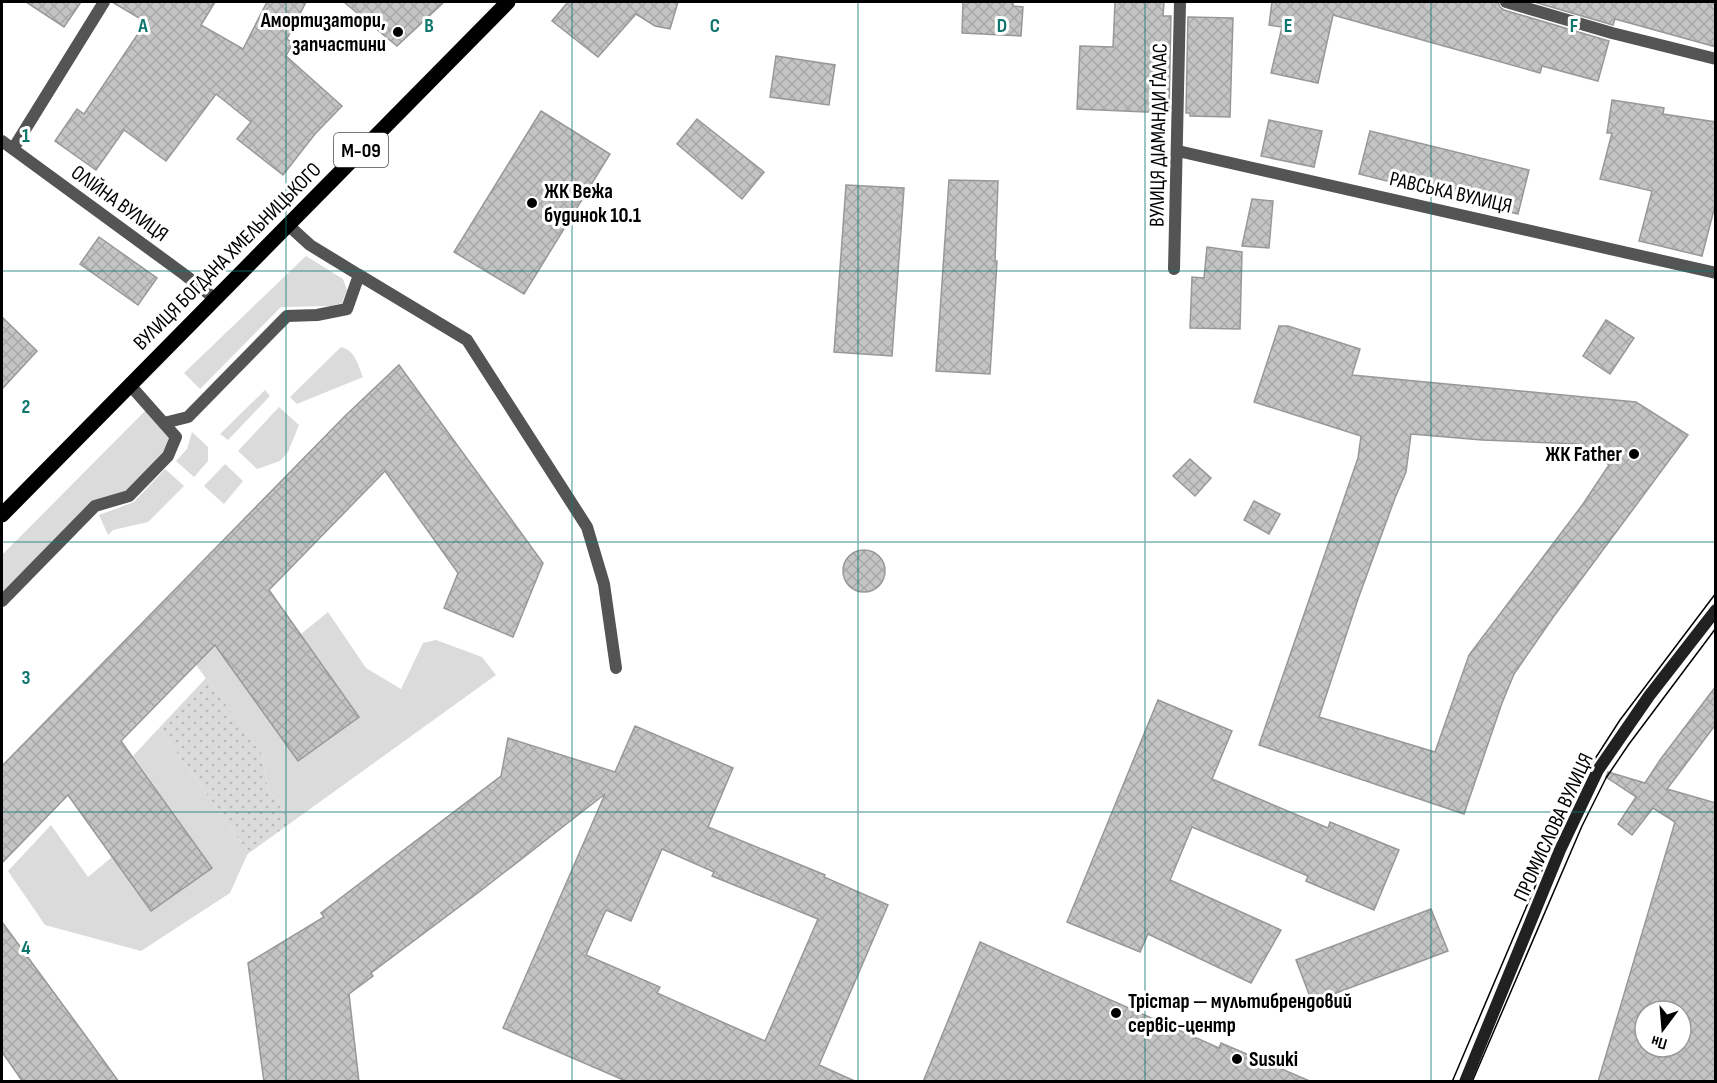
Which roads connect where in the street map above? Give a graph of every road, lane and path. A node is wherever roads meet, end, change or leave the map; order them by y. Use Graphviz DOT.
graph roads {
  1 [pos="104,2"];
  2 [pos="508,2"];
  3 [pos="1180,2"];
  4 [pos="1506,2"];
  5 [pos="1716,59"];
  6 [pos="2,141"];
  7 [pos="13,149"];
  8 [pos="1178,151"];
  9 [pos="288,225"];
  10 [pos="1174,269"];
  11 [pos="1716,273"];
  12 [pos="359,275"];
  13 [pos="214,298"];
  14 [pos="130,385"];
  15 [pos="164,423"];
  16 [pos="2,515"];
  17 [pos="2,601"];
  18 [pos="1716,610"];
  19 [pos="616,668"];
  20 [pos="1465,1082"];
  1 -- 7 [label="street"];
  2 -- 9 [label="main road, ВУЛИЦЯ БОГДАНА ХМЕЛЬНИЦЬКОГО / М-09"];
  3 -- 8 [label="street, ВУЛИЦЯ ДІАМАНДИ ҐАЛАС"];
  4 -- 5 [label="street"];
  6 -- 7 [label="street, ОЛІЙНА ВУЛИЦЯ"];
  7 -- 13 [label="street, ОЛІЙНА ВУЛИЦЯ"];
  8 -- 10 [label="street, ВУЛИЦЯ ДІАМАНДИ ҐАЛАС"];
  8 -- 11 [label="street, РАВСЬКА ВУЛИЦЯ"];
  9 -- 12 [label="street"];
  9 -- 13 [label="main road, ВУЛИЦЯ БОГДАНА ХМЕЛЬНИЦЬКОГО / М-09"];
  12 -- 15 [label="street"];
  12 -- 19 [label="street"];
  13 -- 14 [label="main road, ВУЛИЦЯ БОГДАНА ХМЕЛЬНИЦЬКОГО / М-09"];
  14 -- 15 [label="street"];
  14 -- 16 [label="main road, ВУЛИЦЯ БОГДАНА ХМЕЛЬНИЦЬКОГО / М-09"];
  15 -- 17 [label="street"];
  18 -- 20 [label="main road, ПРОМИСЛОВА ВУЛИЦЯ"];
}
